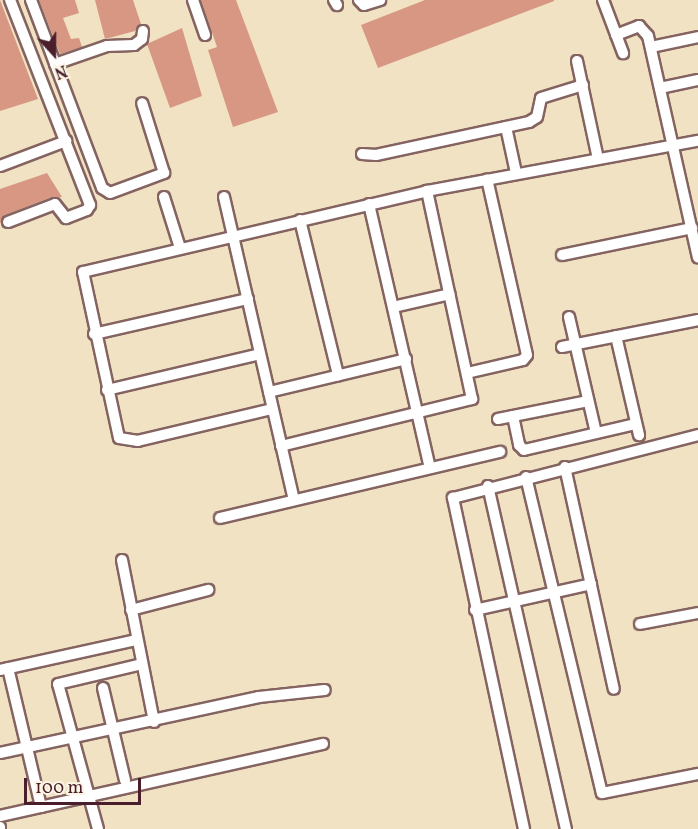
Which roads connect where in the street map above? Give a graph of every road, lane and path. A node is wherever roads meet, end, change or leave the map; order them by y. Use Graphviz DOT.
graph roads {
  1 [pos="10,0"];
  2 [pos="31,0"];
  3 [pos="193,0"];
  4 [pos="359,0"];
  5 [pos="380,0"];
  6 [pos="603,0"];
  7 [pos="143,31"];
  8 [pos="616,35"];
  9 [pos="205,36"];
  10 [pos="698,37"];
  11 [pos="651,47"];
  12 [pos="623,53"];
  13 [pos="577,61"];
  14 [pos="55,64"];
  15 [pos="698,80"];
  16 [pos="583,85"];
  17 [pos="660,88"];
  18 [pos="141,103"];
  19 [pos="506,127"];
  20 [pos="66,141"];
  21 [pos="698,141"];
  22 [pos="672,146"];
  23 [pos="362,154"];
  24 [pos="598,159"];
  25 [pos="0,166"];
  26 [pos="516,173"];
  27 [pos="487,179"];
  28 [pos="427,191"];
  29 [pos="224,197"];
  30 [pos="164,198"];
  31 [pos="369,204"];
  32 [pos="300,220"];
  33 [pos="8,222"];
  34 [pos="692,228"];
  35 [pos="234,236"];
  36 [pos="180,248"];
  37 [pos="562,255"];
  38 [pos="698,257"];
  39 [pos="450,294"];
  40 [pos="248,299"];
  41 [pos="393,307"];
  42 [pos="569,317"];
  43 [pos="698,320"];
  44 [pos="94,334"];
  45 [pos="615,336"];
  46 [pos="575,344"];
  47 [pos="562,347"];
  48 [pos="260,354"];
  49 [pos="405,359"];
  50 [pos="467,373"];
  51 [pos="338,375"];
  52 [pos="107,390"];
  53 [pos="268,392"];
  54 [pos="588,401"];
  55 [pos="272,409"];
  56 [pos="418,412"];
  57 [pos="513,416"];
  58 [pos="498,419"];
  59 [pos="596,433"];
  60 [pos="698,435"];
  61 [pos="281,446"];
  62 [pos="500,452"];
  63 [pos="565,467"];
  64 [pos="430,468"];
  65 [pos="526,477"];
  66 [pos="488,486"];
  67 [pos="294,500"];
  68 [pos="219,518"];
  69 [pos="122,560"];
  70 [pos="591,584"];
  71 [pos="208,590"];
  72 [pos="553,593"];
  73 [pos="513,602"];
  74 [pos="131,610"];
  75 [pos="475,610"];
  76 [pos="698,613"];
  77 [pos="640,624"];
  78 [pos="137,640"];
  79 [pos="142,664"];
  80 [pos="4,669"];
  81 [pos="103,688"];
  82 [pos="614,689"];
  83 [pos="325,690"];
  84 [pos="154,722"];
  85 [pos="112,730"];
  86 [pos="71,738"];
  87 [pos="323,744"];
  88 [pos="27,747"];
  89 [pos="0,753"];
  90 [pos="698,774"];
  91 [pos="125,780"];
  92 [pos="87,796"];
  93 [pos="41,807"];
  94 [pos="0,820"];
  95 [pos="98,829"];
  96 [pos="524,829"];
  97 [pos="566,829"];
  1 -- 20 [label="street"];
  2 -- 14 [label="street"];
  3 -- 9 [label="street"];
  4 -- 5 [label="street"];
  6 -- 8 [label="street"];
  7 -- 14 [label="street"];
  8 -- 11 [label="street"];
  8 -- 12 [label="street"];
  10 -- 11 [label="street"];
  11 -- 17 [label="street"];
  13 -- 16 [label="street"];
  14 -- 18 [label="street"];
  15 -- 17 [label="street"];
  16 -- 19 [label="street"];
  16 -- 24 [label="street"];
  17 -- 22 [label="street"];
  19 -- 23 [label="street"];
  19 -- 26 [label="street"];
  20 -- 25 [label="street"];
  20 -- 33 [label="street"];
  21 -- 22 [label="street"];
  22 -- 24 [label="street"];
  22 -- 34 [label="street"];
  24 -- 26 [label="street"];
  26 -- 27 [label="street"];
  27 -- 28 [label="street"];
  27 -- 50 [label="street"];
  28 -- 31 [label="street"];
  28 -- 39 [label="street"];
  29 -- 35 [label="street"];
  30 -- 36 [label="street"];
  31 -- 32 [label="street"];
  31 -- 41 [label="street"];
  32 -- 35 [label="street"];
  32 -- 51 [label="street"];
  34 -- 37 [label="street"];
  34 -- 38 [label="street"];
  35 -- 36 [label="street"];
  35 -- 40 [label="street"];
  36 -- 44 [label="street"];
  39 -- 41 [label="street"];
  39 -- 50 [label="street"];
  40 -- 44 [label="street"];
  40 -- 48 [label="street"];
  41 -- 49 [label="street"];
  42 -- 46 [label="street"];
  43 -- 45 [label="street"];
  44 -- 52 [label="street"];
  45 -- 46 [label="street"];
  45 -- 59 [label="street"];
  46 -- 47 [label="street"];
  46 -- 54 [label="street"];
  48 -- 52 [label="street"];
  48 -- 53 [label="street"];
  49 -- 51 [label="street"];
  49 -- 56 [label="street"];
  50 -- 56 [label="street"];
  51 -- 53 [label="street"];
  52 -- 55 [label="street"];
  53 -- 55 [label="street"];
  54 -- 57 [label="street"];
  54 -- 59 [label="street"];
  55 -- 61 [label="street"];
  56 -- 61 [label="street"];
  56 -- 64 [label="street"];
  57 -- 58 [label="street"];
  57 -- 59 [label="street"];
  60 -- 63 [label="street"];
  61 -- 67 [label="street"];
  62 -- 64 [label="street"];
  63 -- 65 [label="street"];
  63 -- 70 [label="street"];
  64 -- 67 [label="street"];
  65 -- 66 [label="street"];
  65 -- 72 [label="street"];
  66 -- 73 [label="street"];
  66 -- 75 [label="street"];
  67 -- 68 [label="street"];
  69 -- 74 [label="street"];
  70 -- 72 [label="street"];
  70 -- 82 [label="street"];
  71 -- 74 [label="street"];
  72 -- 73 [label="street"];
  72 -- 90 [label="street"];
  73 -- 75 [label="street"];
  73 -- 97 [label="street"];
  74 -- 78 [label="street"];
  75 -- 96 [label="street"];
  76 -- 77 [label="street"];
  78 -- 79 [label="street"];
  78 -- 80 [label="street"];
  79 -- 84 [label="street"];
  79 -- 86 [label="street"];
  80 -- 88 [label="street"];
  81 -- 85 [label="street"];
  83 -- 84 [label="street"];
  84 -- 85 [label="street"];
  85 -- 86 [label="street"];
  85 -- 91 [label="street"];
  86 -- 88 [label="street"];
  86 -- 92 [label="street"];
  87 -- 92 [label="street"];
  88 -- 89 [label="street"];
  88 -- 93 [label="street"];
  92 -- 93 [label="street"];
  92 -- 95 [label="street"];
  93 -- 94 [label="street"];
}
